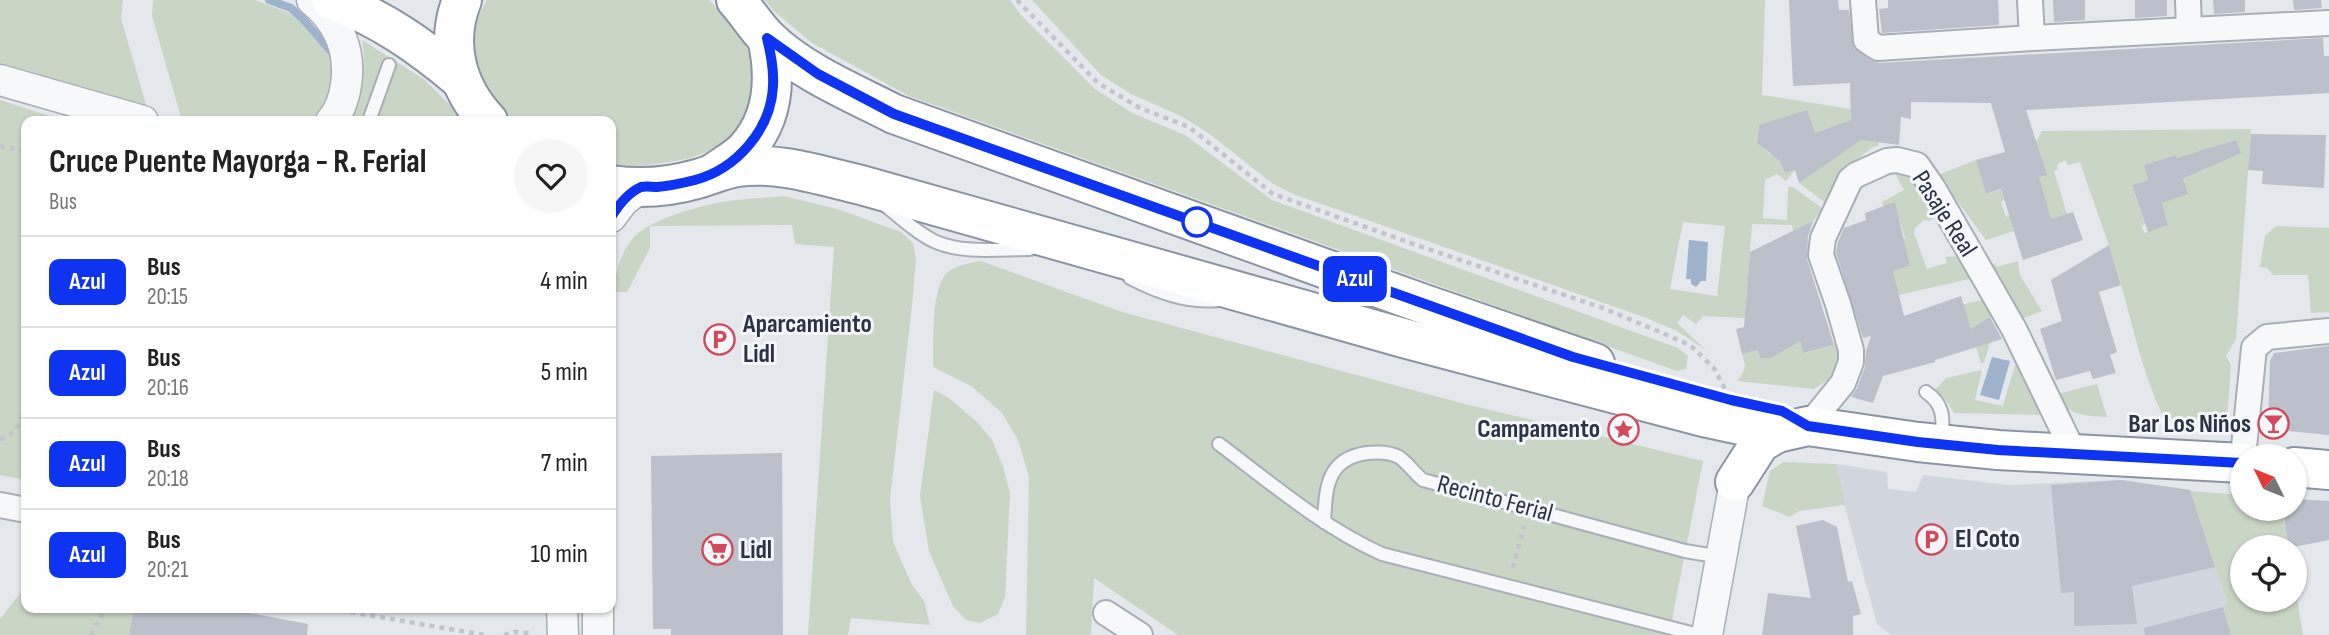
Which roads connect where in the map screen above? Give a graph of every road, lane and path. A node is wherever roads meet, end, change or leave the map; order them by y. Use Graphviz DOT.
graph roads {
  1 [pos="312,0"];
  2 [pos="331,0"];
  3 [pos="462,0"];
  4 [pos="736,0"];
  5 [pos="1017,0"];
  6 [pos="1863,0"];
  7 [pos="2030,0"];
  8 [pos="2188,0"];
  9 [pos="2329,23"];
  10 [pos="2189,30"];
  11 [pos="2032,37"];
  12 [pos="767,38"];
  13 [pos="389,65"];
  14 [pos="0,80"];
  15 [pos="461,80"];
  16 [pos="126,116"];
  17 [pos="334,116"];
  18 [pos="371,116"];
  19 [pos="484,116"];
  20 [pos="0,146"];
  21 [pos="21,150"];
  22 [pos="715,172"];
  23 [pos="627,186"];
  24 [pos="616,210"];
  25 [pos="2329,331"];
  26 [pos="1926,392"];
  27 [pos="1717,409"];
  28 [pos="21,420"];
  29 [pos="1793,429"];
  30 [pos="0,439"];
  31 [pos="1219,444"];
  32 [pos="1941,444"];
  33 [pos="2244,444"];
  34 [pos="2074,453"];
  35 [pos="2230,462"];
  36 [pos="2307,468"];
  37 [pos="2329,470"];
  38 [pos="1735,482"];
  39 [pos="0,505"];
  40 [pos="1529,508"];
  41 [pos="21,509"];
  42 [pos="1324,522"];
  43 [pos="1721,557"];
  44 [pos="1508,586"];
  45 [pos="103,613"];
  46 [pos="356,613"];
  47 [pos="598,613"];
  48 [pos="1106,613"];
  49 [pos="528,633"];
  50 [pos="91,635"];
  51 [pos="485,635"];
  52 [pos="504,635"];
  53 [pos="598,635"];
  54 [pos="1140,635"];
  55 [pos="1699,635"];
  56 [pos="1707,635"];
  1 -- 17 [label="street"];
  2 -- 15 [label="highway"];
  3 -- 15 [label="highway"];
  4 -- 12 [label="highway"];
  5 -- 27 [label="path"];
  6 -- 11 [label="street"];
  7 -- 11 [label="street"];
  8 -- 10 [label="street"];
  9 -- 10 [label="street"];
  10 -- 11 [label="street"];
  12 -- 22 [label="highway"];
  12 -- 27 [label="highway"];
  13 -- 18 [label="lane"];
  14 -- 16 [label="street"];
  15 -- 19 [label="highway"];
  20 -- 21 [label="path"];
  22 -- 23 [label="highway"];
  22 -- 27 [label="highway"];
  23 -- 24 [label="street"];
  25 -- 33 [label="street"];
  26 -- 32 [label="lane"];
  27 -- 29 [label="highway"];
  27 -- 38 [label="highway"];
  28 -- 30 [label="path"];
  29 -- 32 [label="highway"];
  29 -- 34 [label="street, Pasaje Real"];
  29 -- 38 [label="highway"];
  31 -- 42 [label="lane"];
  32 -- 34 [label="highway"];
  34 -- 35 [label="highway"];
  36 -- 37 [label="highway"];
  38 -- 43 [label="street"];
  39 -- 41 [label="street"];
  40 -- 42 [label="lane, Recinto Ferial"];
  40 -- 43 [label="lane, Recinto Ferial"];
  40 -- 44 [label="path"];
  42 -- 44 [label="lane"];
  43 -- 56 [label="street"];
  44 -- 55 [label="lane"];
  45 -- 50 [label="path"];
  46 -- 51 [label="path"];
  47 -- 53 [label="street"];
  48 -- 54 [label="street"];
  49 -- 52 [label="path"];
}
